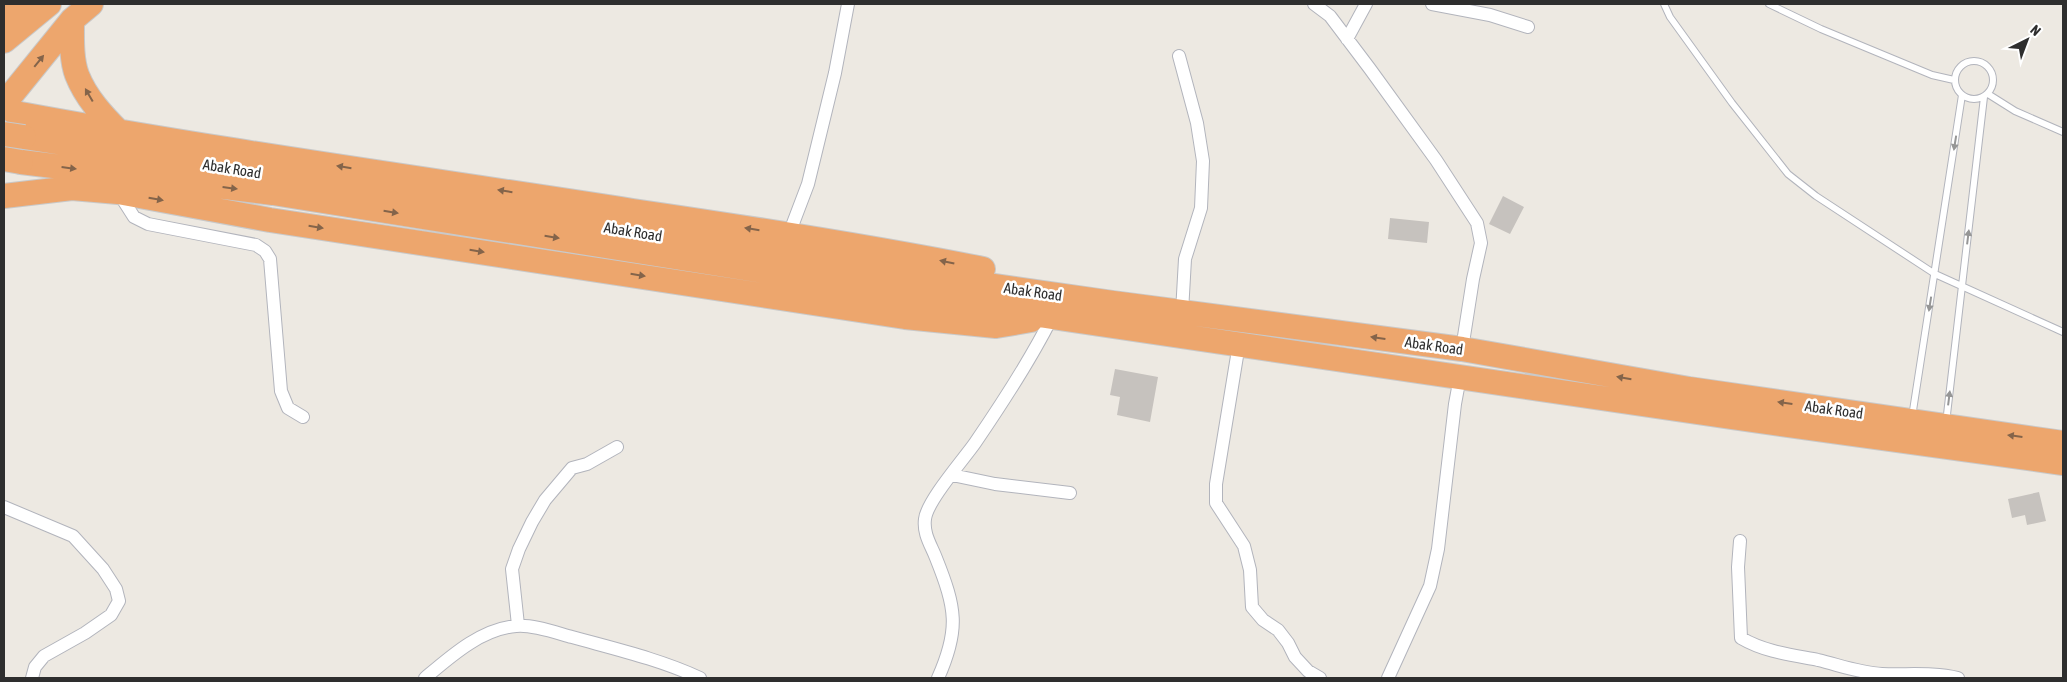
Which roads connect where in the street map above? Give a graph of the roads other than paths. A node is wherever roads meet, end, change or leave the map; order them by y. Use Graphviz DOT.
graph roads {
  1 [pos="48,4"];
  2 [pos="91,4"];
  3 [pos="848,4"];
  4 [pos="1314,4"];
  5 [pos="1366,4"];
  6 [pos="1432,4"];
  7 [pos="1664,4"];
  8 [pos="1769,4"];
  9 [pos="4,17"];
  10 [pos="72,20"];
  11 [pos="1528,26"];
  12 [pos="1347,39"];
  13 [pos="4,41"];
  14 [pos="1179,56"];
  15 [pos="1954,80"];
  16 [pos="1962,95"];
  17 [pos="1986,96"];
  18 [pos="9,102"];
  19 [pos="119,132"];
  20 [pos="2063,132"];
  21 [pos="14,135"];
  22 [pos="12,160"];
  23 [pos="4,189"];
  24 [pos="118,192"];
  25 [pos="4,196"];
  26 [pos="789,234"];
  27 [pos="1935,274"];
  28 [pos="1962,287"];
  29 [pos="1113,303"];
  30 [pos="1182,312"];
  31 [pos="1052,316"];
  32 [pos="2063,332"];
  33 [pos="1239,344"];
  34 [pos="1462,349"];
  35 [pos="1460,377"];
  36 [pos="303,416"];
  37 [pos="1910,431"];
  38 [pos="1945,437"];
  39 [pos="2063,443"];
  40 [pos="617,447"];
  41 [pos="2063,463"];
  42 [pos="952,475"];
  43 [pos="1070,493"];
  44 [pos="4,507"];
  45 [pos="1740,541"];
  46 [pos="518,625"];
  47 [pos="32,678"];
  48 [pos="425,678"];
  49 [pos="700,678"];
  50 [pos="938,678"];
  51 [pos="1320,678"];
  52 [pos="1388,678"];
  53 [pos="1958,678"];
  1 -- 9 [label="highway"];
  1 -- 13 [label="highway"];
  2 -- 10 [label="highway"];
  3 -- 26 [label="street"];
  4 -- 12 [label="street"];
  5 -- 12 [label="street"];
  6 -- 11 [label="street"];
  7 -- 27 [label="lane"];
  8 -- 15 [label="lane"];
  18 -- 10 [label="highway, one-way"];
  19 -- 10 [label="highway, one-way"];
  12 -- 34 [label="street"];
  14 -- 30 [label="street"];
  15 -- 16 [label="lane"];
  15 -- 17 [label="lane"];
  16 -- 17 [label="lane"];
  16 -- 27 [label="lane, one-way"];
  17 -- 20 [label="lane"];
  28 -- 17 [label="lane, one-way"];
  18 -- 19 [label="highway"];
  18 -- 23 [label="highway"];
  26 -- 19 [label="highway, one-way"];
  21 -- 29 [label="highway, Abak Road"];
  22 -- 31 [label="highway, Abak Road, one-way"];
  24 -- 25 [label="highway"];
  24 -- 31 [label="highway, one-way"];
  24 -- 36 [label="street"];
  29 -- 26 [label="highway, one-way"];
  27 -- 28 [label="lane"];
  27 -- 37 [label="lane, one-way"];
  28 -- 32 [label="lane"];
  38 -- 28 [label="lane, one-way"];
  29 -- 30 [label="highway, Abak Road"];
  34 -- 30 [label="highway, Abak Road, one-way"];
  31 -- 33 [label="highway, Abak Road"];
  31 -- 42 [label="street"];
  33 -- 35 [label="highway, Abak Road"];
  33 -- 51 [label="street"];
  37 -- 34 [label="highway, Abak Road, one-way"];
  35 -- 37 [label="highway, Abak Road"];
  35 -- 52 [label="street"];
  37 -- 38 [label="highway, Abak Road"];
  39 -- 38 [label="highway, Abak Road, one-way"];
  38 -- 41 [label="highway, Abak Road"];
  40 -- 46 [label="street"];
  42 -- 43 [label="street"];
  42 -- 50 [label="street"];
  44 -- 47 [label="street"];
  45 -- 53 [label="street"];
  46 -- 48 [label="street"];
  46 -- 49 [label="street"];
}
